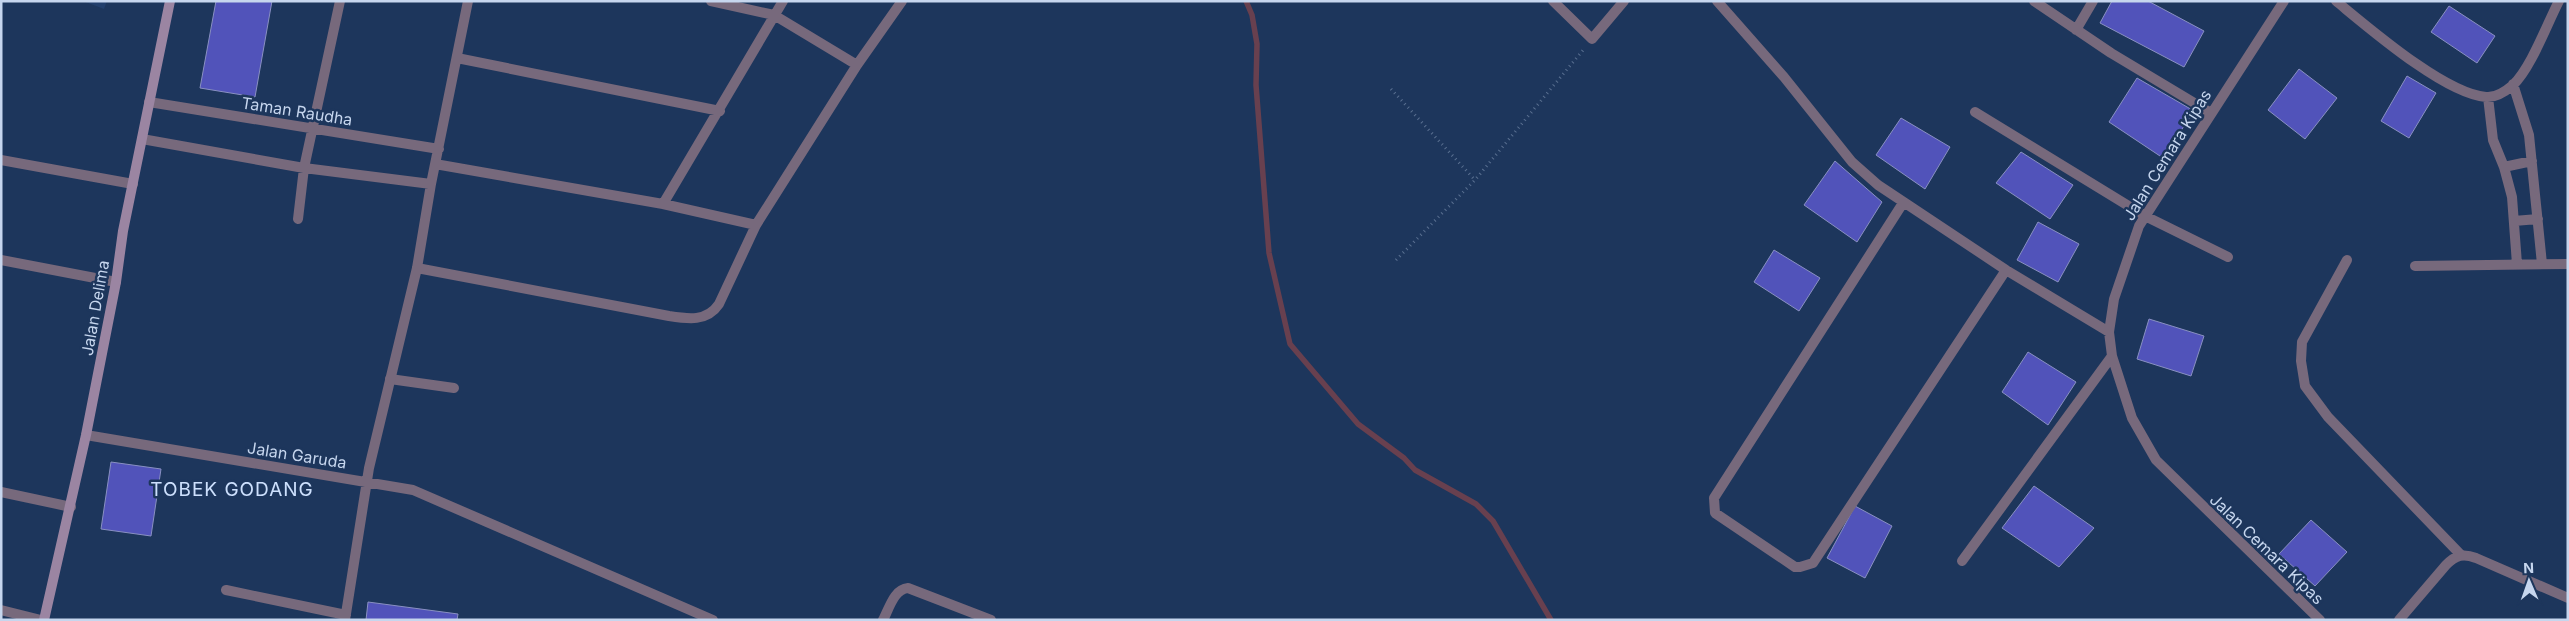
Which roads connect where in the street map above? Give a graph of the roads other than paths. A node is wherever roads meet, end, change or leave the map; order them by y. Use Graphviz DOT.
graph roads {
  1 [pos="170,1"];
  2 [pos="340,1"];
  3 [pos="468,1"];
  4 [pos="711,1"];
  5 [pos="783,1"];
  6 [pos="902,1"];
  7 [pos="1553,1"];
  8 [pos="1624,1"];
  9 [pos="1717,1"];
  10 [pos="2034,1"];
  11 [pos="2093,1"];
  12 [pos="2284,1"];
  13 [pos="2336,1"];
  14 [pos="2559,1"];
  15 [pos="747,5"];
  16 [pos="774,15"];
  17 [pos="2076,30"];
  18 [pos="457,58"];
  19 [pos="857,65"];
  20 [pos="2513,84"];
  21 [pos="2488,97"];
  22 [pos="150,102"];
  23 [pos="720,111"];
  24 [pos="1975,112"];
  25 [pos="2210,113"];
  26 [pos="313,129"];
  27 [pos="142,139"];
  28 [pos="439,149"];
  29 [pos="1,160"];
  30 [pos="2532,161"];
  31 [pos="436,164"];
  32 [pos="304,168"];
  33 [pos="2504,168"];
  34 [pos="132,184"];
  35 [pos="431,184"];
  36 [pos="1902,203"];
  37 [pos="663,204"];
  38 [pos="2145,216"];
  39 [pos="2538,218"];
  40 [pos="298,219"];
  41 [pos="2514,221"];
  42 [pos="756,225"];
  43 [pos="2228,257"];
  44 [pos="1,260"];
  45 [pos="2347,260"];
  46 [pos="2517,264"];
  47 [pos="2542,264"];
  48 [pos="2568,264"];
  49 [pos="2415,266"];
  50 [pos="417,268"];
  51 [pos="2006,270"];
  52 [pos="116,282"];
  53 [pos="2110,332"];
  54 [pos="2112,356"];
  55 [pos="390,380"];
  56 [pos="454,388"];
  57 [pos="86,435"];
  58 [pos="366,481"];
  59 [pos="1,492"];
  60 [pos="71,507"];
  61 [pos="2461,555"];
  62 [pos="1962,562"];
  63 [pos="226,590"];
  64 [pos="2568,598"];
  65 [pos="1,610"];
  66 [pos="346,617"];
  67 [pos="42,620"];
  68 [pos="713,620"];
  69 [pos="884,620"];
  70 [pos="991,620"];
  71 [pos="2320,620"];
  72 [pos="2399,620"];
  1 -- 22 [label="main road, Jalan Delima"];
  2 -- 26 [label="street"];
  3 -- 18 [label="street"];
  4 -- 15 [label="street"];
  5 -- 16 [label="street"];
  6 -- 19 [label="street"];
  7 -- 8 [label="street"];
  9 -- 36 [label="street"];
  10 -- 17 [label="street"];
  11 -- 17 [label="street"];
  12 -- 25 [label="street, Jalan Cemara Kipas"];
  13 -- 21 [label="street"];
  14 -- 20 [label="street"];
  15 -- 16 [label="street"];
  16 -- 19 [label="street"];
  16 -- 23 [label="street"];
  17 -- 25 [label="street"];
  18 -- 23 [label="street"];
  18 -- 28 [label="street"];
  19 -- 42 [label="street"];
  20 -- 21 [label="street"];
  20 -- 30 [label="street"];
  21 -- 33 [label="street"];
  22 -- 26 [label="street, Taman Raudha"];
  22 -- 27 [label="main road, Jalan Delima"];
  23 -- 37 [label="street"];
  24 -- 38 [label="street"];
  25 -- 38 [label="street, Jalan Cemara Kipas"];
  26 -- 28 [label="street, Taman Raudha"];
  26 -- 32 [label="street"];
  27 -- 32 [label="street"];
  27 -- 34 [label="main road, Jalan Delima"];
  28 -- 31 [label="street"];
  29 -- 34 [label="street"];
  30 -- 33 [label="street"];
  30 -- 39 [label="street"];
  31 -- 35 [label="street"];
  31 -- 37 [label="street"];
  32 -- 35 [label="street"];
  32 -- 40 [label="street"];
  33 -- 41 [label="street"];
  34 -- 52 [label="main road, Jalan Delima"];
  35 -- 50 [label="street"];
  36 -- 51 [label="street"];
  36 -- 51 [label="street"];
  37 -- 42 [label="street"];
  38 -- 43 [label="street"];
  38 -- 53 [label="street, Jalan Cemara Kipas"];
  39 -- 41 [label="street"];
  39 -- 47 [label="street"];
  41 -- 46 [label="street"];
  42 -- 50 [label="street"];
  44 -- 52 [label="street"];
  45 -- 61 [label="street"];
  46 -- 47 [label="street"];
  46 -- 49 [label="street"];
  47 -- 48 [label="street"];
  50 -- 55 [label="street"];
  51 -- 53 [label="street"];
  52 -- 57 [label="main road, Jalan Delima"];
  53 -- 54 [label="street, Jalan Cemara Kipas"];
  54 -- 62 [label="street"];
  54 -- 71 [label="street, Jalan Cemara Kipas"];
  55 -- 56 [label="street"];
  55 -- 58 [label="street"];
  57 -- 58 [label="street, Jalan Garuda"];
  57 -- 60 [label="main road, Jalan Delima"];
  58 -- 66 [label="street, Jalan Garuda"];
  58 -- 68 [label="street"];
  59 -- 60 [label="street"];
  60 -- 67 [label="main road, Jalan Delima"];
  61 -- 64 [label="street"];
  61 -- 72 [label="street"];
  63 -- 66 [label="street"];
  65 -- 67 [label="street"];
  69 -- 70 [label="street"];
}
